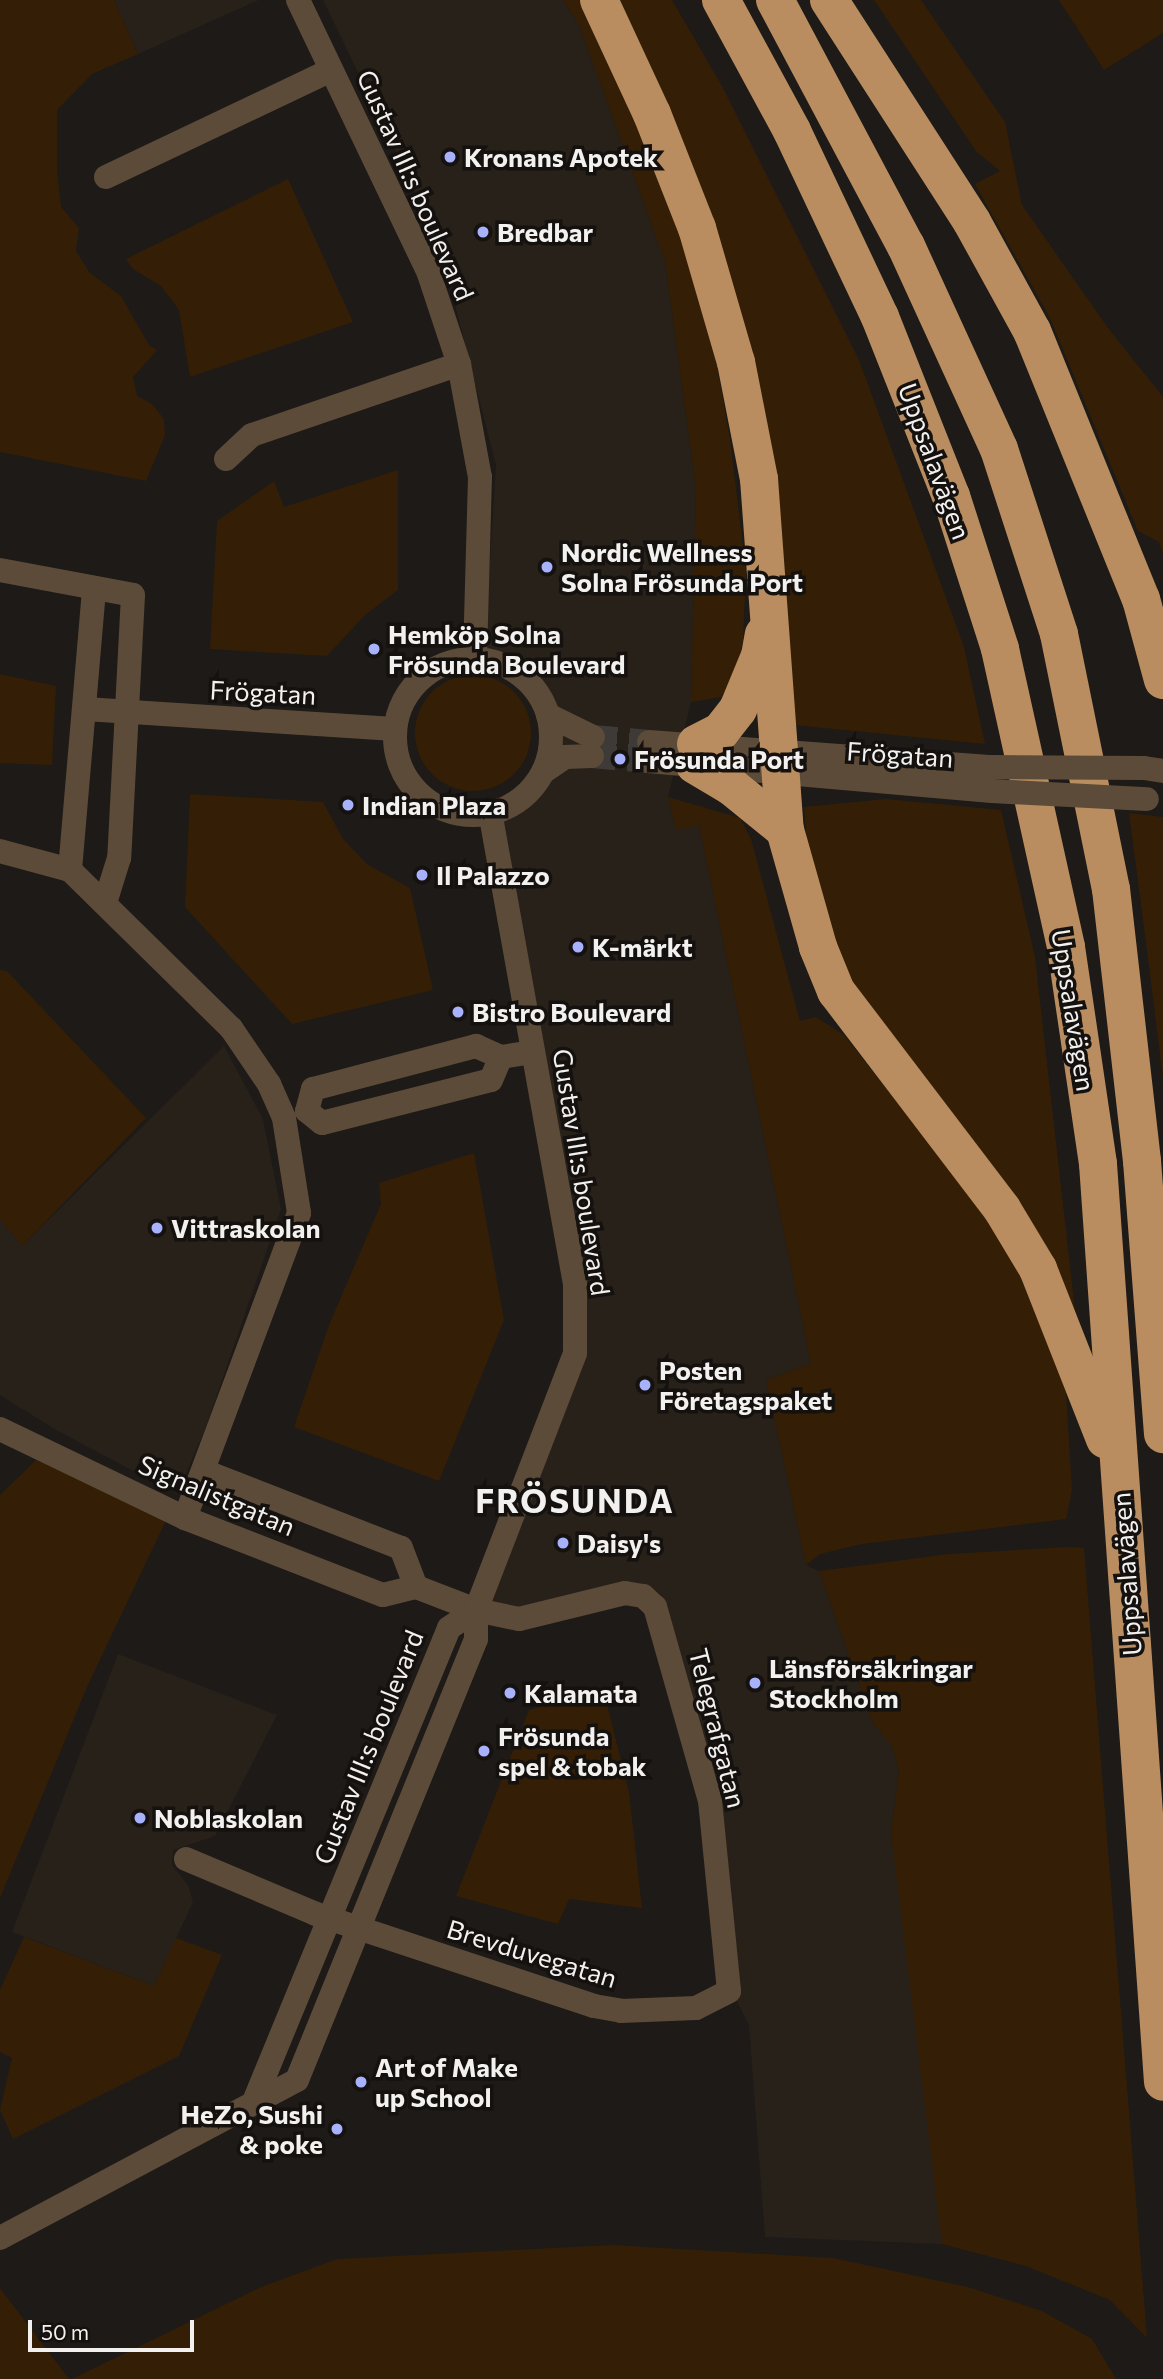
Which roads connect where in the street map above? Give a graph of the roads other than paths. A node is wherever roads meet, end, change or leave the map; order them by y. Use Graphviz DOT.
graph roads {
  1 [pos="298,0"];
  2 [pos="599,0"];
  3 [pos="721,0"];
  4 [pos="775,0"];
  5 [pos="830,0"];
  6 [pos="331,70"];
  7 [pos="106,177"];
  8 [pos="458,365"];
  9 [pos="226,459"];
  10 [pos="0,570"];
  11 [pos="94,590"];
  12 [pos="770,598"];
  13 [pos="475,658"];
  14 [pos="1163,680"];
  15 [pos="85,709"];
  16 [pos="129,712"];
  17 [pos="548,715"];
  18 [pos="394,729"];
  19 [pos="649,751"];
  20 [pos="696,755"];
  21 [pos="782,764"];
  22 [pos="1154,770"];
  23 [pos="543,772"];
  24 [pos="990,779"];
  25 [pos="1155,800"];
  26 [pos="490,813"];
  27 [pos="785,830"];
  28 [pos="0,852"];
  29 [pos="70,870"];
  30 [pos="105,903"];
  31 [pos="533,1052"];
  32 [pos="501,1057"];
  33 [pos="296,1115"];
  34 [pos="0,1429"];
  35 [pos="1163,1434"];
  36 [pos="203,1471"];
  37 [pos="1119,1479"];
  38 [pos="185,1518"];
  39 [pos="416,1587"];
  40 [pos="476,1610"];
  41 [pos="186,1860"];
  42 [pos="331,1919"];
  43 [pos="359,1929"];
  44 [pos="729,1991"];
  45 [pos="1163,2081"];
  46 [pos="255,2099"];
  47 [pos="0,2238"];
  1 -- 6 [label="street, Gustav III:s boulevard"];
  2 -- 12 [label="highway"];
  3 -- 37 [label="highway, Uppsalavägen"];
  4 -- 35 [label="highway, Uppsalavägen"];
  5 -- 14 [label="highway"];
  6 -- 7 [label="street, Gustav III:s boulevard"];
  6 -- 8 [label="street, Gustav III:s boulevard"];
  8 -- 9 [label="street"];
  8 -- 13 [label="street, Gustav III:s boulevard"];
  10 -- 11 [label="street"];
  11 -- 15 [label="street"];
  11 -- 16 [label="street"];
  12 -- 20 [label="highway"];
  12 -- 21 [label="highway"];
  13 -- 17 [label="street"];
  13 -- 18 [label="street"];
  15 -- 16 [label="street, Frögatan"];
  15 -- 29 [label="street"];
  16 -- 18 [label="street, Frögatan"];
  16 -- 30 [label="street"];
  17 -- 23 [label="street"];
  17 -- 23 [label="street"];
  18 -- 26 [label="street"];
  19 -- 20 [label="street, Frögatan"];
  20 -- 21 [label="street, Frögatan"];
  20 -- 27 [label="highway"];
  21 -- 24 [label="street, Frögatan"];
  21 -- 27 [label="highway"];
  22 -- 24 [label="street, Frögatan, bridge"];
  23 -- 26 [label="street"];
  24 -- 25 [label="street, Frögatan, bridge"];
  26 -- 31 [label="street, Gustav III:s boulevard"];
  27 -- 37 [label="highway"];
  28 -- 29 [label="street"];
  29 -- 30 [label="street"];
  30 -- 33 [label="street"];
  31 -- 32 [label="street"];
  31 -- 40 [label="street, Gustav III:s boulevard"];
  32 -- 33 [label="street"];
  32 -- 33 [label="street"];
  33 -- 36 [label="street"];
  34 -- 38 [label="street, Signalistgatan"];
  36 -- 38 [label="street"];
  36 -- 39 [label="street, Signalistgatan"];
  37 -- 45 [label="highway, Uppsalavägen"];
  38 -- 39 [label="street, Signalistgatan"];
  39 -- 40 [label="street"];
  40 -- 42 [label="street, Gustav III:s boulevard"];
  40 -- 43 [label="street, Gustav III:s boulevard"];
  40 -- 44 [label="street, Telegrafgatan"];
  41 -- 42 [label="street"];
  42 -- 43 [label="street"];
  42 -- 46 [label="street, Gustav III:s boulevard"];
  43 -- 44 [label="street, Brevduvegatan"];
  43 -- 46 [label="street, Gustav III:s boulevard"];
  46 -- 47 [label="street, Gustav III:s boulevard"];
}
